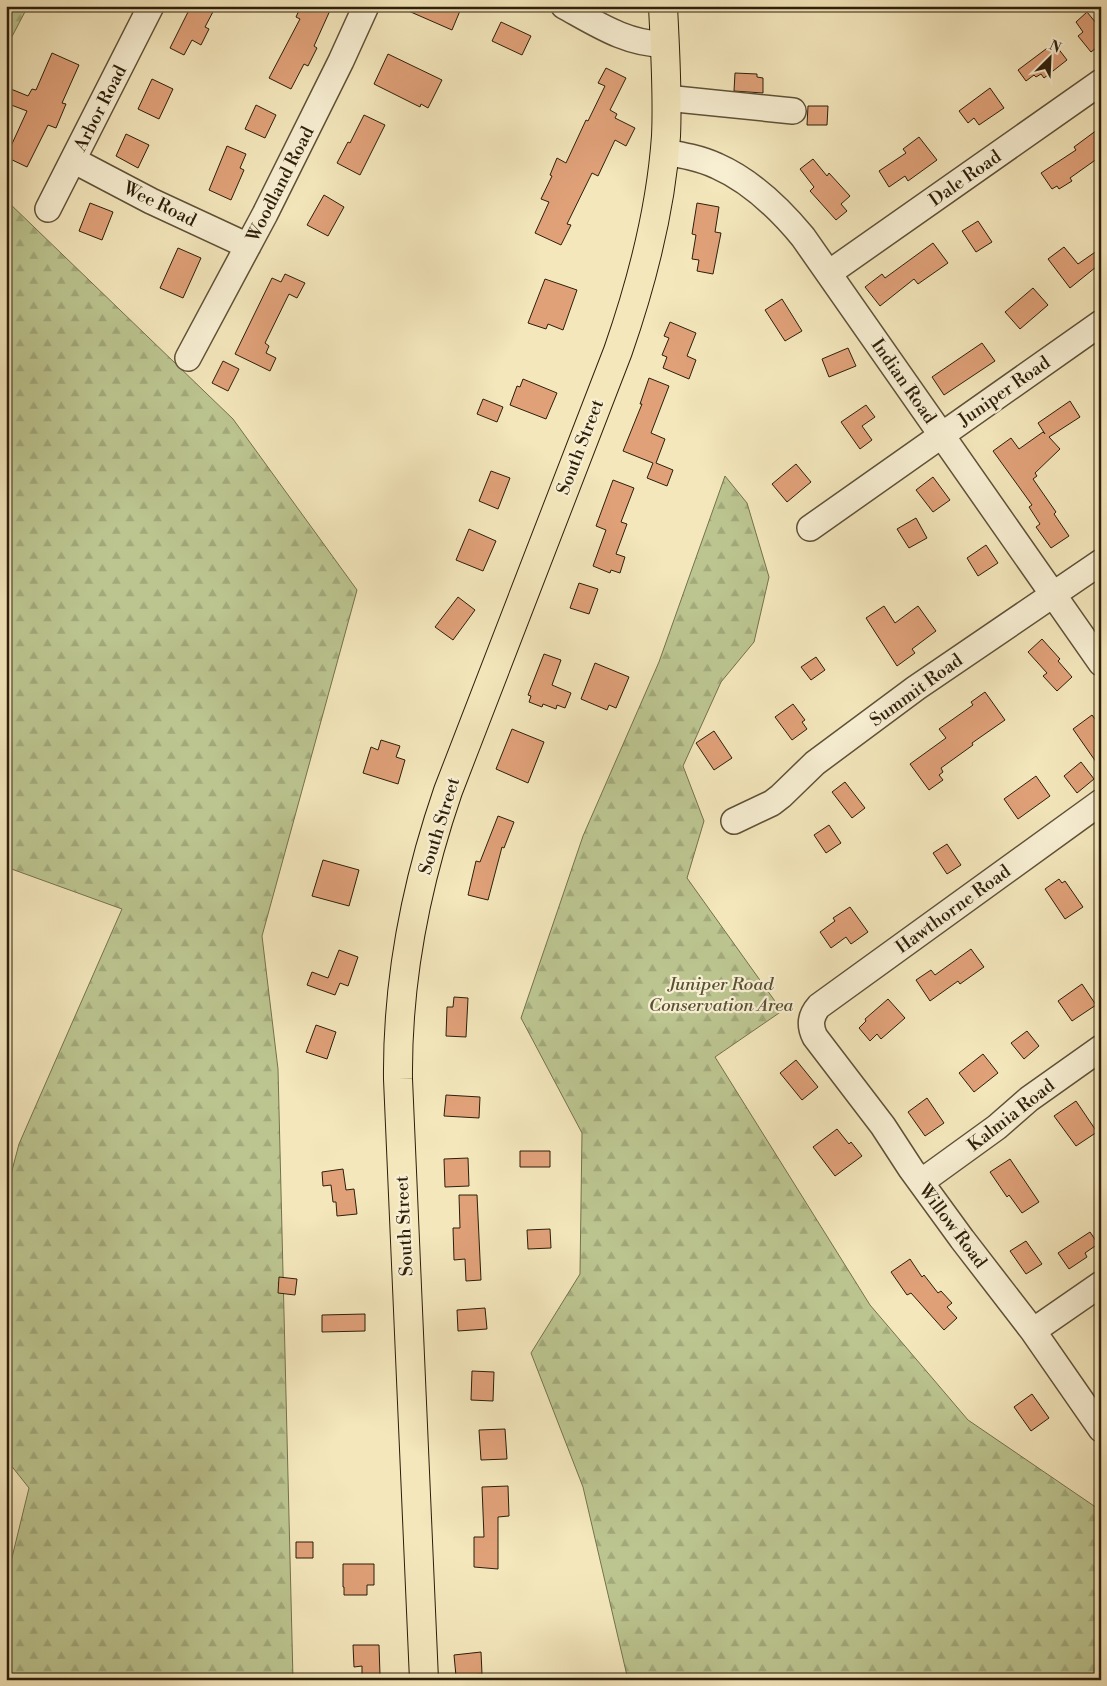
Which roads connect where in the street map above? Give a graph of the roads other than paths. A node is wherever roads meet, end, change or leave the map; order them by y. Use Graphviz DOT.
graph roads {
  1 [pos="151,6"];
  2 [pos="366,6"];
  3 [pos="564,6"];
  4 [pos="663,6"];
  5 [pos="665,44"];
  6 [pos="1101,82"];
  7 [pos="666,98"];
  8 [pos="793,111"];
  9 [pos="664,152"];
  10 [pos="73,160"];
  11 [pos="48,209"];
  12 [pos="248,246"];
  13 [pos="829,273"];
  14 [pos="1101,323"];
  15 [pos="188,358"];
  16 [pos="941,435"];
  17 [pos="810,528"];
  18 [pos="1101,562"];
  19 [pos="1053,595"];
  20 [pos="1101,663"];
  21 [pos="1101,802"];
  22 [pos="734,820"];
  23 [pos="811,1021"];
  24 [pos="1101,1048"];
  25 [pos="921,1182"];
  26 [pos="1101,1284"];
  27 [pos="1033,1331"];
  28 [pos="1101,1429"];
  29 [pos="424,1680"];
  1 -- 10 [label="street, Arbor Road"];
  2 -- 12 [label="street, Woodland Road"];
  3 -- 5 [label="street"];
  4 -- 5 [label="main road, South Street"];
  5 -- 7 [label="main road, South Street"];
  6 -- 13 [label="street, Dale Road"];
  7 -- 8 [label="street"];
  7 -- 9 [label="main road, South Street"];
  9 -- 13 [label="street, Indian Road"];
  9 -- 29 [label="main road, South Street"];
  10 -- 11 [label="street, Arbor Road"];
  10 -- 12 [label="street, Wee Road"];
  12 -- 15 [label="street, Woodland Road"];
  13 -- 16 [label="street, Indian Road"];
  14 -- 16 [label="street, Juniper Road"];
  16 -- 17 [label="street, Juniper Road"];
  16 -- 19 [label="street, Indian Road"];
  18 -- 19 [label="street, Summit Road"];
  19 -- 20 [label="street, Indian Road"];
  19 -- 22 [label="street, Summit Road"];
  21 -- 23 [label="street, Hawthorne Road"];
  23 -- 25 [label="street, Willow Road"];
  24 -- 25 [label="street, Kalmia Road"];
  25 -- 27 [label="street, Willow Road"];
  26 -- 27 [label="street"];
  27 -- 28 [label="street, Willow Road"];
}
